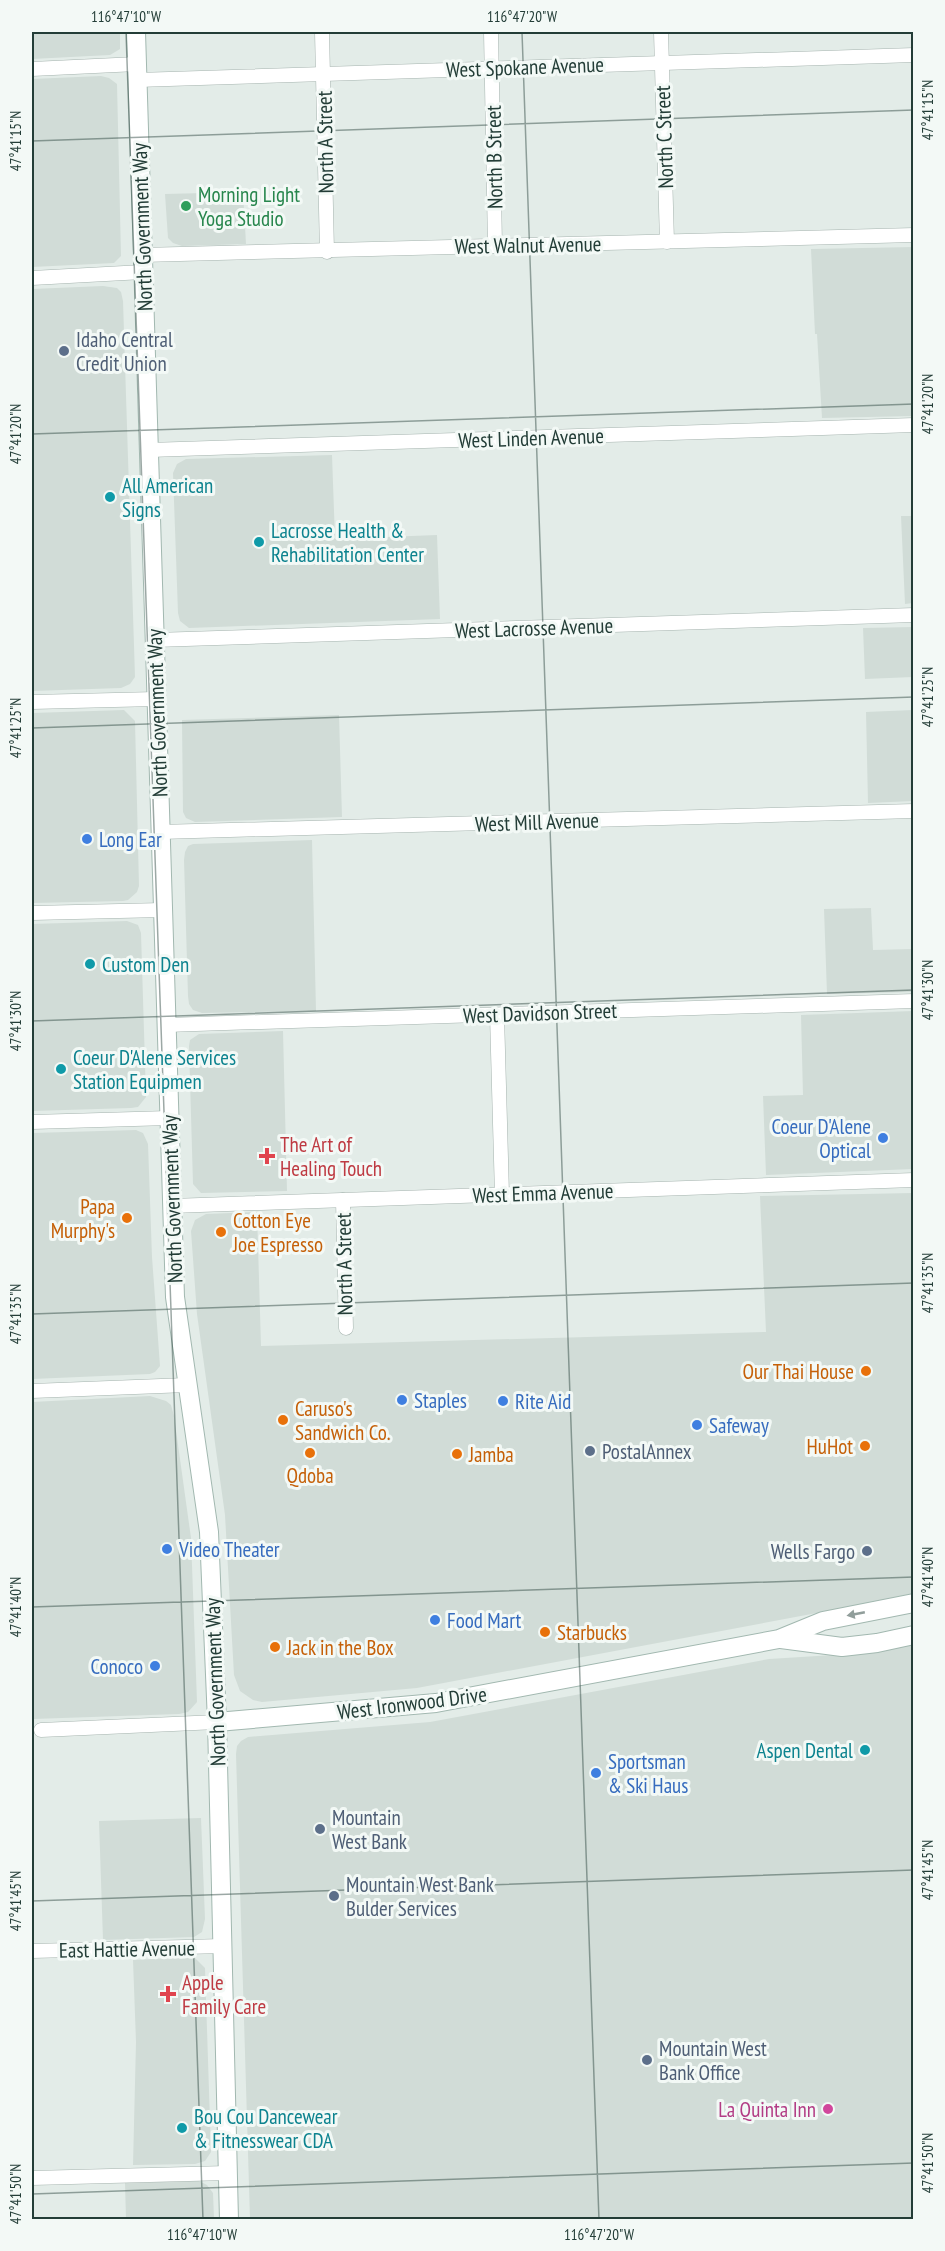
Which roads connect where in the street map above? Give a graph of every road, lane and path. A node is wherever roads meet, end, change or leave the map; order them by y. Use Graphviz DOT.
graph roads {
  1 [pos="136,32"];
  2 [pos="322,32"];
  3 [pos="491,32"];
  4 [pos="661,32"];
  5 [pos="914,55"];
  6 [pos="662,63"];
  7 [pos="492,68"];
  8 [pos="32,69"];
  9 [pos="137,72"];
  10 [pos="324,74"];
  11 [pos="914,235"];
  12 [pos="666,242"];
  13 [pos="495,246"];
  14 [pos="327,252"];
  15 [pos="143,264"];
  16 [pos="32,278"];
  17 [pos="914,425"];
  18 [pos="149,450"];
  19 [pos="914,615"];
  20 [pos="154,640"];
  21 [pos="156,699"];
  22 [pos="32,702"];
  23 [pos="914,811"];
  24 [pos="160,832"];
  25 [pos="163,910"];
  26 [pos="32,914"];
  27 [pos="914,1002"];
  28 [pos="498,1015"];
  29 [pos="166,1025"];
  30 [pos="169,1118"];
  31 [pos="32,1122"];
  32 [pos="914,1180"];
  33 [pos="502,1195"];
  34 [pos="343,1200"];
  35 [pos="172,1206"];
  36 [pos="346,1328"];
  37 [pos="187,1385"];
  38 [pos="32,1391"];
  39 [pos="914,1603"];
  40 [pos="914,1635"];
  41 [pos="779,1639"];
  42 [pos="217,1722"];
  43 [pos="41,1730"];
  44 [pos="223,1946"];
  45 [pos="32,1951"];
  46 [pos="228,2173"];
  47 [pos="32,2178"];
  48 [pos="229,2220"];
  1 -- 9 [label="main road, North Government Way"];
  2 -- 10 [label="street, North A Street"];
  3 -- 7 [label="street, North B Street"];
  4 -- 6 [label="street, North C Street"];
  5 -- 6 [label="street, West Spokane Avenue"];
  6 -- 7 [label="street, West Spokane Avenue"];
  6 -- 12 [label="street, North C Street"];
  7 -- 10 [label="street, West Spokane Avenue"];
  7 -- 13 [label="street, North B Street"];
  8 -- 9 [label="street, West Spokane Avenue"];
  9 -- 10 [label="street, West Spokane Avenue"];
  9 -- 15 [label="main road, North Government Way"];
  10 -- 14 [label="street, North A Street"];
  11 -- 12 [label="street, West Walnut Avenue"];
  12 -- 13 [label="street, West Walnut Avenue"];
  13 -- 14 [label="street, West Walnut Avenue"];
  14 -- 15 [label="street, West Walnut Avenue"];
  15 -- 16 [label="street, West Walnut Avenue"];
  15 -- 18 [label="main road, North Government Way"];
  17 -- 18 [label="street, West Linden Avenue"];
  18 -- 20 [label="main road, North Government Way"];
  19 -- 20 [label="street, West Lacrosse Avenue"];
  20 -- 21 [label="main road, North Government Way"];
  21 -- 22 [label="street"];
  21 -- 24 [label="main road, North Government Way"];
  23 -- 24 [label="street, West Mill Avenue"];
  24 -- 25 [label="main road, North Government Way"];
  25 -- 26 [label="street"];
  25 -- 29 [label="main road, North Government Way"];
  27 -- 28 [label="street, West Davidson Street"];
  28 -- 29 [label="street, West Davidson Street"];
  28 -- 33 [label="street"];
  29 -- 30 [label="main road, North Government Way"];
  30 -- 31 [label="street"];
  30 -- 35 [label="main road, North Government Way"];
  32 -- 33 [label="street, West Emma Avenue"];
  33 -- 34 [label="street, West Emma Avenue"];
  34 -- 35 [label="street, West Emma Avenue"];
  34 -- 36 [label="street, North A Street"];
  35 -- 37 [label="main road, North Government Way"];
  37 -- 38 [label="street"];
  37 -- 42 [label="main road, North Government Way"];
  39 -- 41 [label="main road, West Ironwood Drive, one-way"];
  40 -- 41 [label="main road, West Ironwood Drive"];
  41 -- 42 [label="main road, West Ironwood Drive"];
  42 -- 43 [label="street, West Ironwood Drive"];
  42 -- 44 [label="main road, North Government Way"];
  44 -- 45 [label="street, East Hattie Avenue"];
  44 -- 46 [label="main road, North Government Way"];
  46 -- 47 [label="street"];
  46 -- 48 [label="main road, North Government Way"];
}
